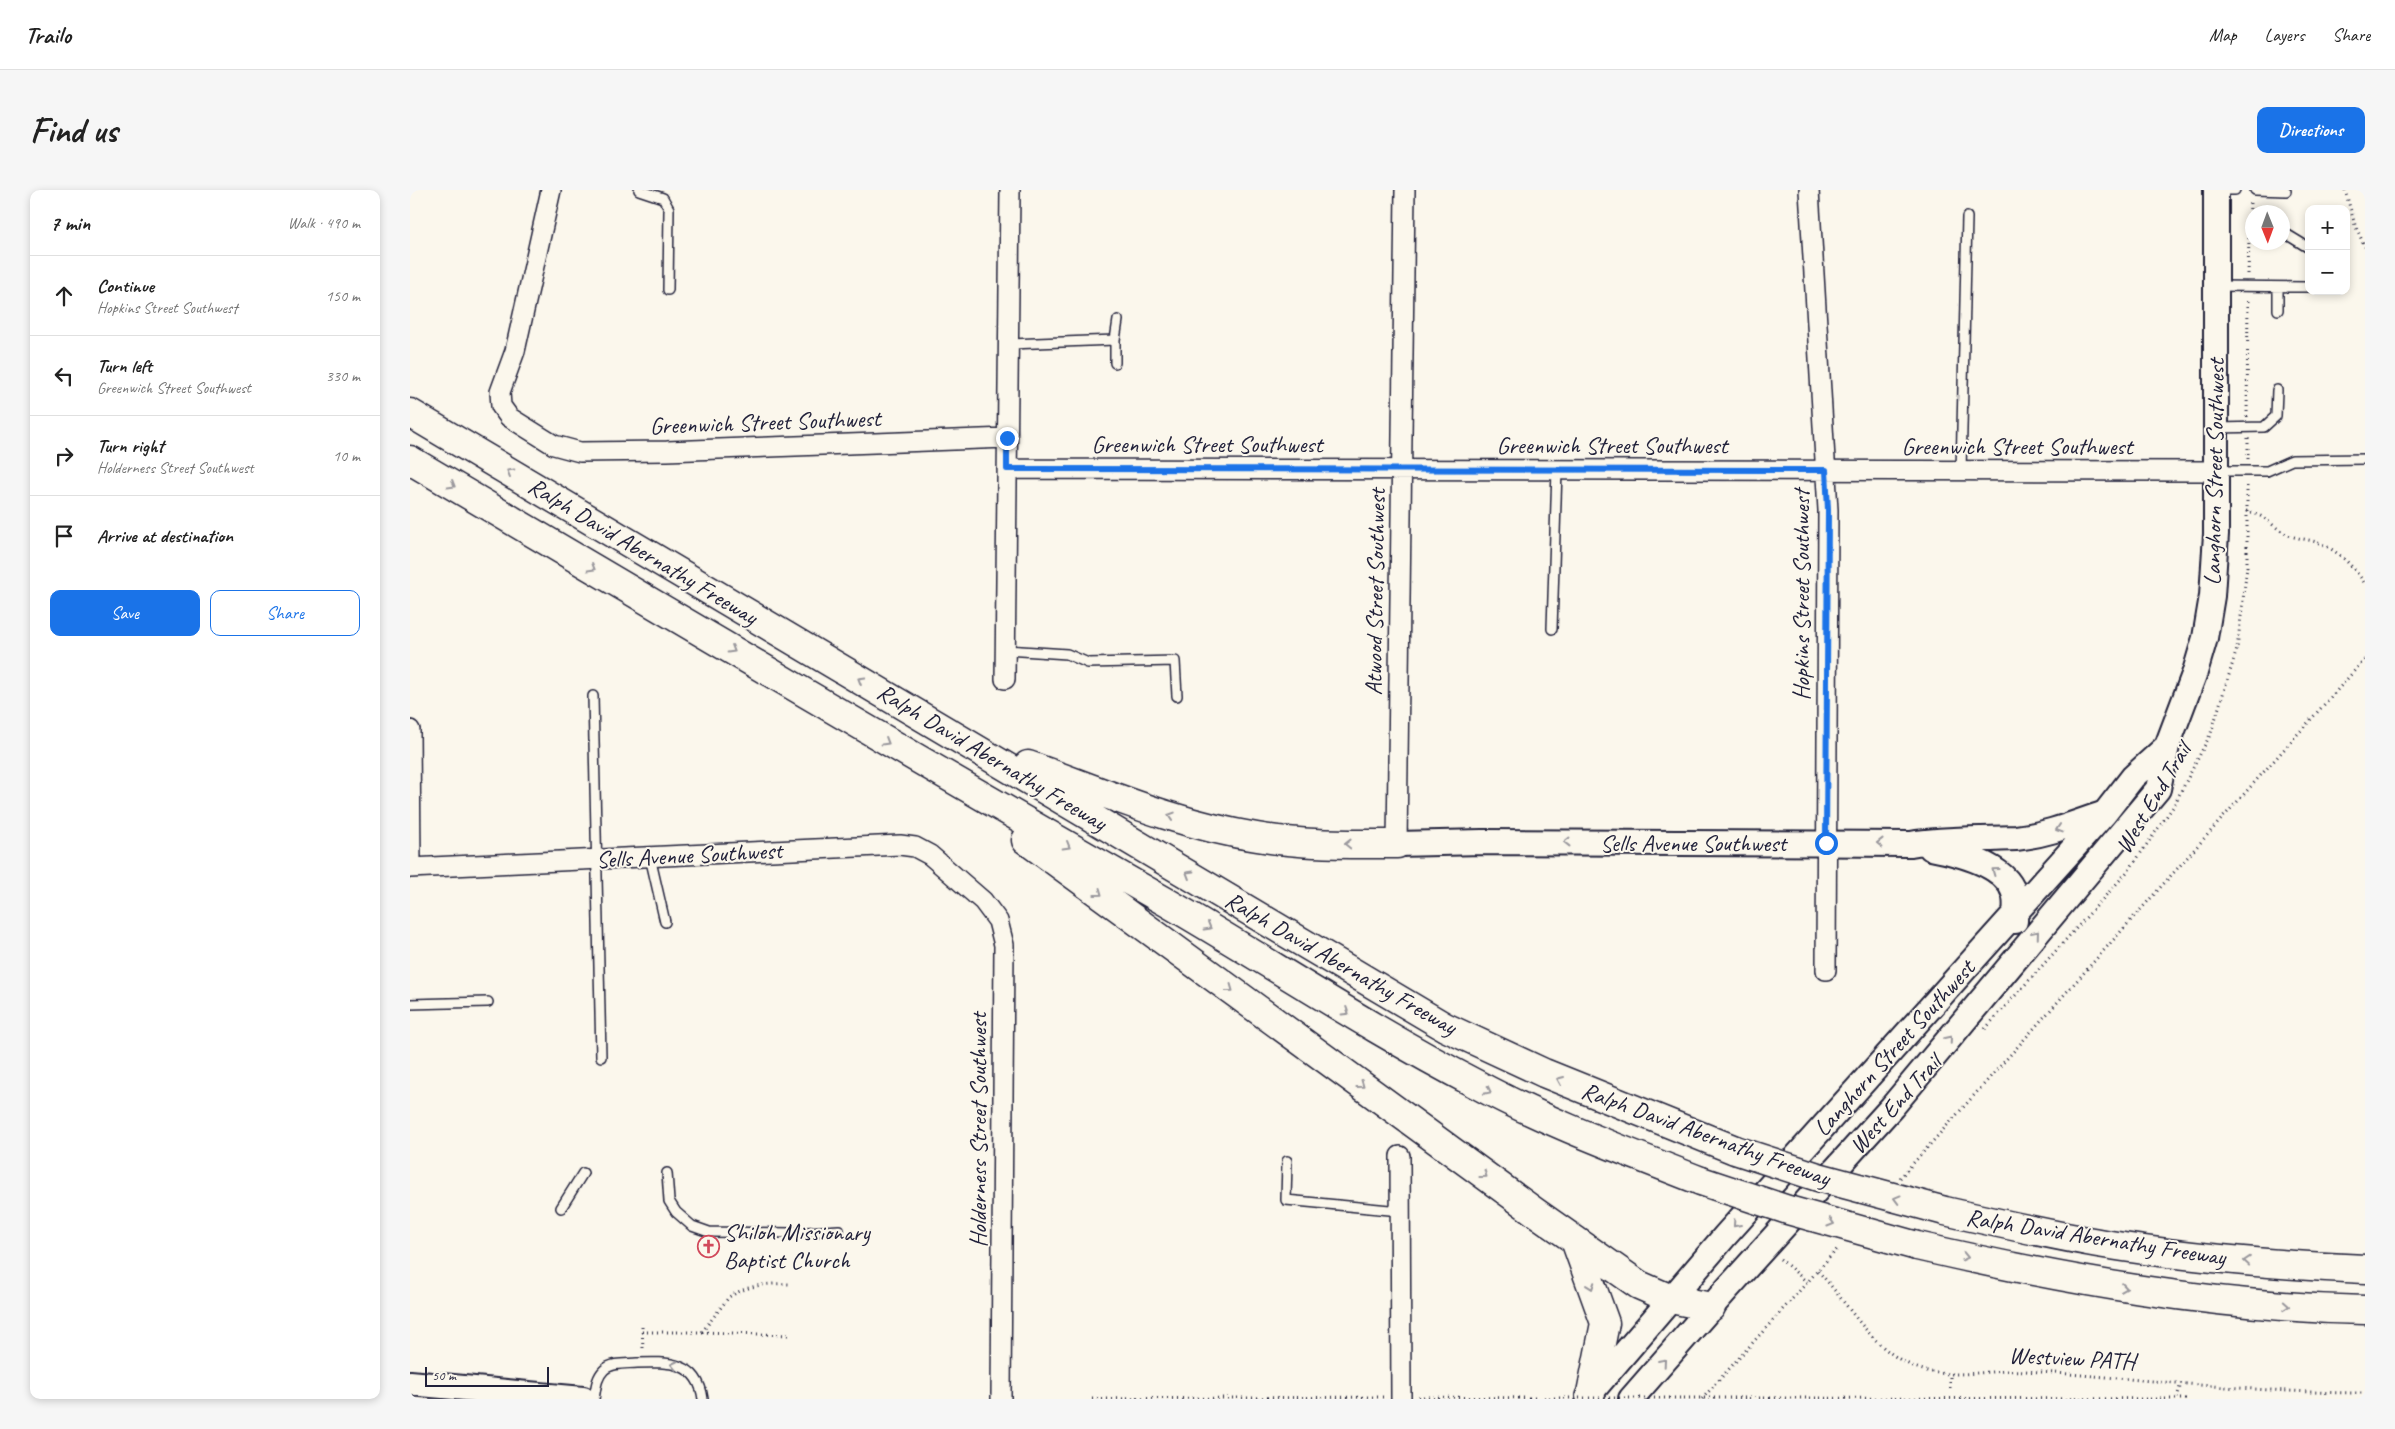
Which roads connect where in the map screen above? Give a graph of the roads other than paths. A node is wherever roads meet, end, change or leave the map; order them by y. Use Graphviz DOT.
graph roads {
  1 [pos="551,190"];
  2 [pos="639,190"];
  3 [pos="1010,190"];
  4 [pos="1406,190"];
  5 [pos="1809,190"];
  6 [pos="2216,190"];
  7 [pos="2235,190"];
  8 [pos="2255,190"];
  9 [pos="2286,191"];
  10 [pos="1966,217"];
  11 [pos="2290,236"];
  12 [pos="2305,246"];
  13 [pos="2216,286"];
  14 [pos="2278,287"];
  15 [pos="2305,288"];
  16 [pos="668,290"];
  17 [pos="2278,310"];
  18 [pos="1118,320"];
  19 [pos="1115,340"];
  20 [pos="1008,344"];
  21 [pos="1115,363"];
  22 [pos="2277,390"];
  23 [pos="410,413"];
  24 [pos="2216,428"];
  25 [pos="1007,438"];
  26 [pos="2365,458"];
  27 [pos="410,460"];
  28 [pos="1007,469"];
  29 [pos="1402,470"];
  30 [pos="1557,470"];
  31 [pos="1826,470"];
  32 [pos="1961,471"];
  33 [pos="2216,471"];
  34 [pos="1552,629"];
  35 [pos="1005,650"];
  36 [pos="1005,679"];
  37 [pos="593,696"];
  38 [pos="1177,696"];
  39 [pos="410,730"];
  40 [pos="962,740"];
  41 [pos="2167,746"];
  42 [pos="918,761"];
  43 [pos="2105,813"];
  44 [pos="1826,843"];
  45 [pos="1397,844"];
  46 [pos="1911,844"];
  47 [pos="650,857"];
  48 [pos="597,859"];
  49 [pos="410,868"];
  50 [pos="957,878"];
  51 [pos="2016,912"];
  52 [pos="665,922"];
  53 [pos="1826,970"];
  54 [pos="2005,972"];
  55 [pos="488,1002"];
  56 [pos="410,1004"];
  57 [pos="601,1057"];
  58 [pos="1400,1156"];
  59 [pos="1287,1162"];
  60 [pos="667,1172"];
  61 [pos="583,1173"];
  62 [pos="561,1208"];
  63 [pos="1400,1211"];
  64 [pos="839,1230"];
  65 [pos="1575,1240"];
  66 [pos="2365,1269"];
  67 [pos="1671,1299"];
  68 [pos="1711,1307"];
  69 [pos="2365,1310"];
  70 [pos="410,1383"];
  71 [pos="1588,1396"];
  72 [pos="1402,1398"];
  73 [pos="583,1399"];
  74 [pos="594,1399"];
  75 [pos="703,1399"];
  76 [pos="1001,1399"];
  77 [pos="1631,1399"];
  1 -- 25 [label="street, Greenwich Street Southwest"];
  2 -- 16 [label="lane"];
  3 -- 20 [label="street"];
  4 -- 29 [label="street, Atwood Street Southwest"];
  5 -- 31 [label="street, Hopkins Street Southwest"];
  6 -- 7 [label="lane"];
  6 -- 13 [label="street, Langhorn Street Southwest"];
  8 -- 9 [label="lane"];
  10 -- 32 [label="lane"];
  11 -- 12 [label="lane"];
  13 -- 14 [label="lane"];
  13 -- 24 [label="street, Langhorn Street Southwest"];
  14 -- 15 [label="lane"];
  14 -- 17 [label="lane"];
  18 -- 19 [label="lane"];
  19 -- 20 [label="lane"];
  19 -- 21 [label="lane"];
  20 -- 25 [label="street"];
  22 -- 24 [label="lane"];
  40 -- 23 [label="highway, Ralph David Abernathy Freeway, one-way"];
  24 -- 33 [label="street, Langhorn Street Southwest"];
  25 -- 28 [label="street"];
  26 -- 33 [label="lane"];
  27 -- 42 [label="highway, Ralph David Abernathy Freeway, one-way"];
  28 -- 29 [label="street, Greenwich Street Southwest"];
  28 -- 35 [label="street"];
  29 -- 30 [label="street, Greenwich Street Southwest"];
  29 -- 45 [label="street, Atwood Street Southwest"];
  30 -- 31 [label="street, Greenwich Street Southwest"];
  30 -- 34 [label="lane"];
  31 -- 32 [label="street, Greenwich Street Southwest"];
  31 -- 44 [label="street, Hopkins Street Southwest"];
  32 -- 33 [label="street, Greenwich Street Southwest"];
  33 -- 41 [label="street, Langhorn Street Southwest"];
  35 -- 36 [label="street"];
  35 -- 38 [label="lane"];
  37 -- 48 [label="lane"];
  39 -- 49 [label="street"];
  45 -- 40 [label="highway, one-way"];
  66 -- 40 [label="highway, Ralph David Abernathy Freeway, one-way, bridge"];
  41 -- 43 [label="street, Langhorn Street Southwest"];
  54 -- 41 [label="street, Langhorn Street Southwest, one-way"];
  42 -- 65 [label="highway, one-way"];
  42 -- 69 [label="highway, Ralph David Abernathy Freeway, one-way, bridge"];
  43 -- 46 [label="street, Sells Avenue Southwest, one-way"];
  43 -- 51 [label="street, Langhorn Street Southwest"];
  44 -- 45 [label="street, Sells Avenue Southwest, one-way"];
  46 -- 44 [label="street, Sells Avenue Southwest, one-way"];
  44 -- 53 [label="street, Hopkins Street Southwest"];
  51 -- 46 [label="street, one-way"];
  47 -- 48 [label="street, Sells Avenue Southwest"];
  47 -- 50 [label="street, Sells Avenue Southwest"];
  47 -- 52 [label="lane"];
  48 -- 49 [label="street, Sells Avenue Southwest"];
  48 -- 57 [label="lane"];
  50 -- 76 [label="street, Holderness Street Southwest"];
  51 -- 54 [label="street"];
  51 -- 67 [label="street, Langhorn Street Southwest, one-way"];
  68 -- 54 [label="street, Langhorn Street Southwest, one-way"];
  55 -- 56 [label="lane"];
  58 -- 63 [label="street"];
  59 -- 63 [label="lane"];
  60 -- 64 [label="lane"];
  61 -- 62 [label="lane"];
  63 -- 72 [label="street"];
  65 -- 67 [label="highway"];
  65 -- 71 [label="highway, one-way"];
  67 -- 68 [label="highway"];
  67 -- 71 [label="street, Langhorn Street Southwest"];
  77 -- 68 [label="street, Langhorn Street Southwest, one-way"];
  70 -- 73 [label="street"];
  75 -- 74 [label="lane, one-way"];
}
